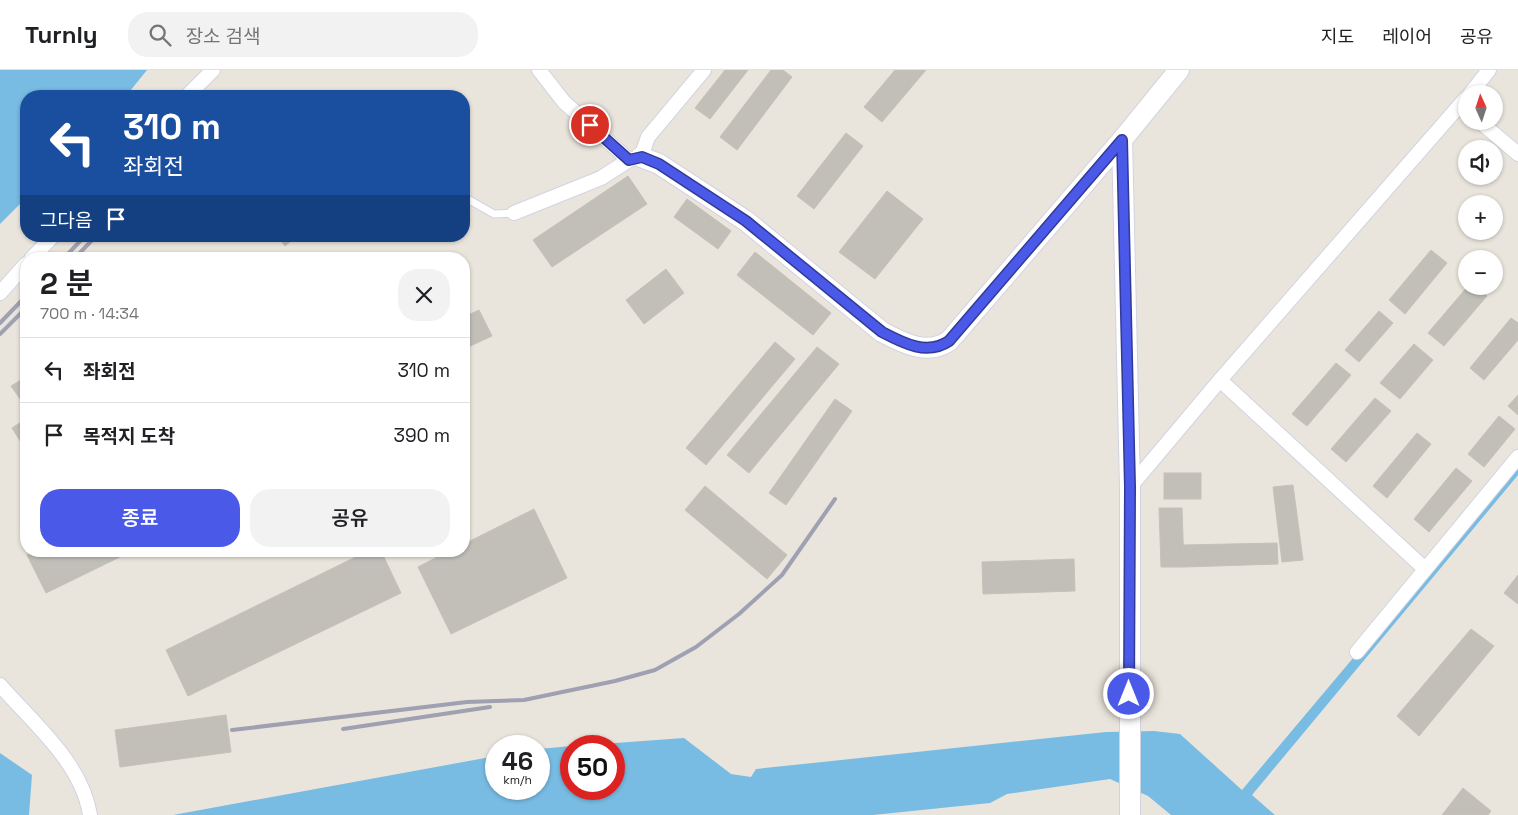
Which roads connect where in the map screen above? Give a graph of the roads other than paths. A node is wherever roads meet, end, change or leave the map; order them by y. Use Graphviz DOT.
graph roads {
  1 [pos="213,70"];
  2 [pos="539,70"];
  3 [pos="704,70"];
  4 [pos="1179,70"];
  5 [pos="1489,70"];
  6 [pos="1477,85"];
  7 [pos="193,90"];
  8 [pos="1458,111"];
  9 [pos="1490,130"];
  10 [pos="1122,140"];
  11 [pos="1518,154"];
  12 [pos="635,158"];
  13 [pos="470,200"];
  14 [pos="514,213"];
  15 [pos="48,242"];
  16 [pos="38,252"];
  17 [pos="20,271"];
  18 [pos="0,293"];
  19 [pos="1220,380"];
  20 [pos="1518,456"];
  21 [pos="1130,487"];
  22 [pos="1425,569"];
  23 [pos="1356,652"];
  24 [pos="0,685"];
  25 [pos="1130,814"];
  26 [pos="90,815"];
  1 -- 7 [label="street"];
  2 -- 12 [label="street"];
  3 -- 12 [label="street"];
  4 -- 10 [label="main road"];
  5 -- 6 [label="street"];
  8 -- 19 [label="street"];
  9 -- 11 [label="street"];
  10 -- 12 [label="main road"];
  10 -- 21 [label="main road"];
  12 -- 14 [label="street"];
  13 -- 14 [label="lane"];
  15 -- 16 [label="street"];
  17 -- 18 [label="street"];
  19 -- 21 [label="street"];
  19 -- 22 [label="street"];
  20 -- 22 [label="street"];
  21 -- 25 [label="main road"];
  22 -- 23 [label="street"];
  24 -- 26 [label="street"];
}
